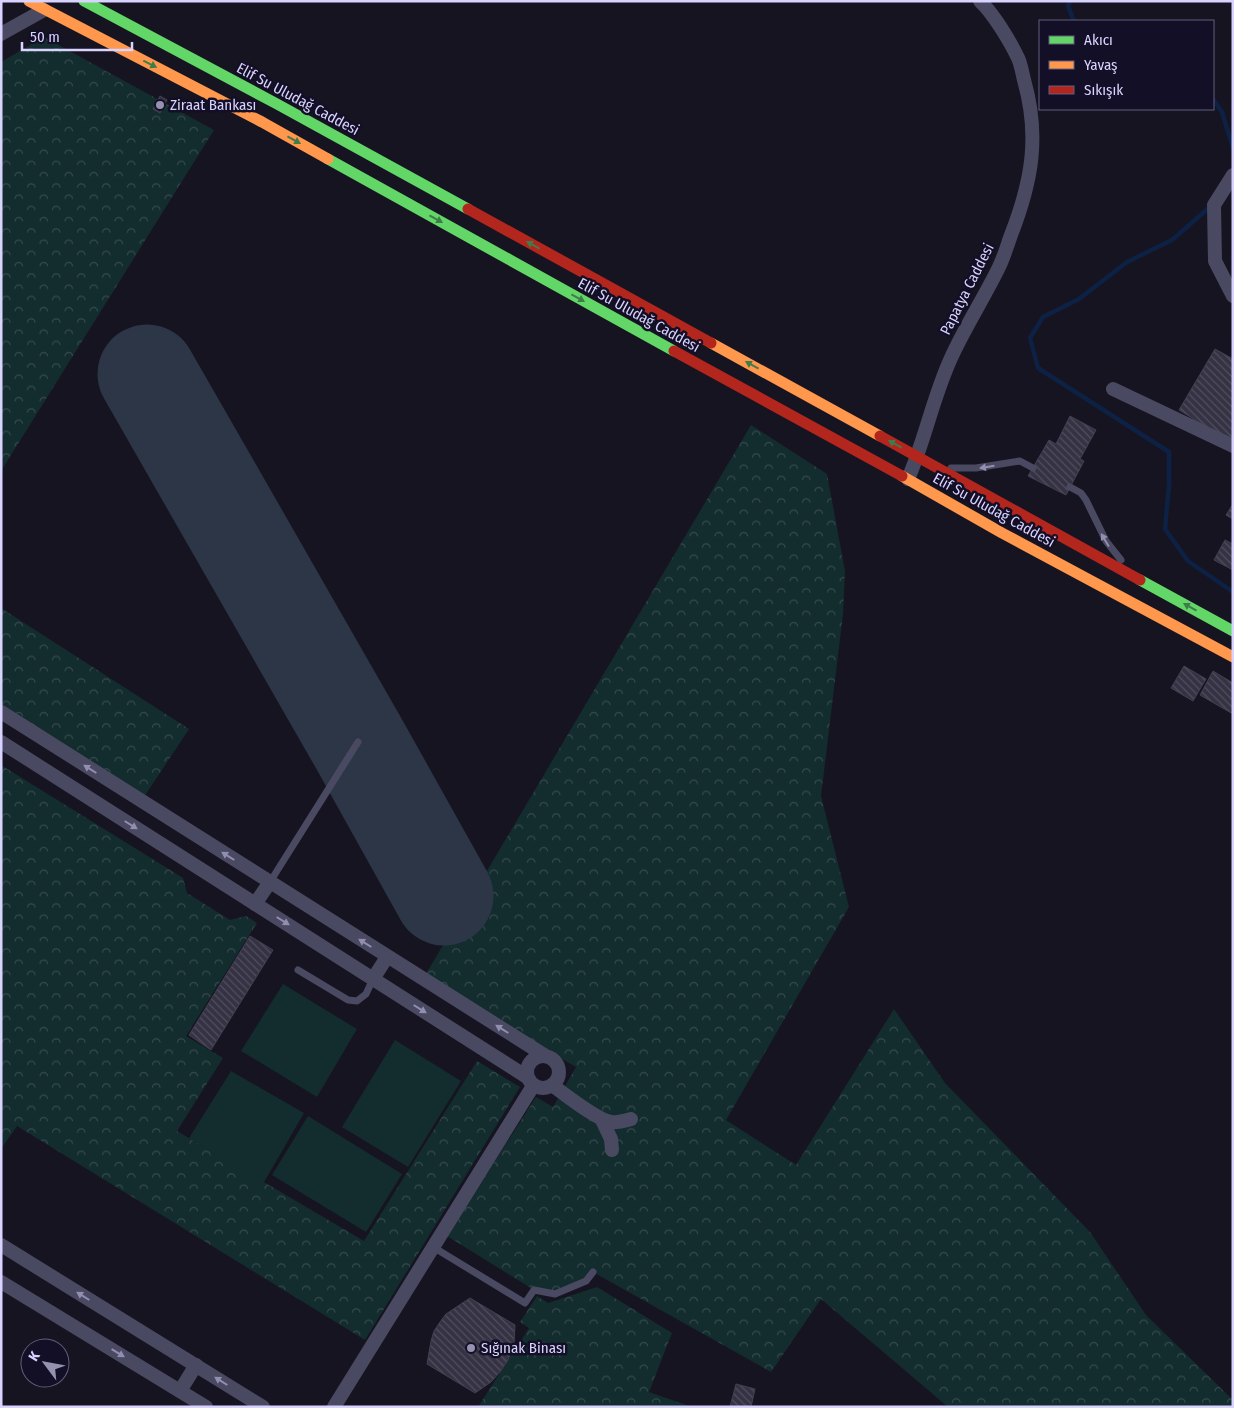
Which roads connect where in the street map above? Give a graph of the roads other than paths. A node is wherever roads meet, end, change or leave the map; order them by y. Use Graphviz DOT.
graph roads {
  1 [pos="29,1"];
  2 [pos="84,1"];
  3 [pos="980,1"];
  4 [pos="44,10"];
  5 [pos="1,34"];
  6 [pos="1233,175"];
  7 [pos="1233,296"];
  8 [pos="1113,389"];
  9 [pos="1233,446"];
  10 [pos="918,456"];
  11 [pos="938,467"];
  12 [pos="1033,468"];
  13 [pos="908,479"];
  14 [pos="1070,487"];
  15 [pos="1136,577"];
  16 [pos="1233,631"];
  17 [pos="1233,657"];
  18 [pos="1,712"];
  19 [pos="1,742"];
  20 [pos="358,742"];
  21 [pos="270,882"];
  22 [pos="255,904"];
  23 [pos="387,957"];
  24 [pos="298,970"];
  25 [pos="373,979"];
  26 [pos="544,1055"];
  27 [pos="530,1081"];
  28 [pos="552,1085"];
  29 [pos="631,1119"];
  30 [pos="602,1120"];
  31 [pos="612,1150"];
  32 [pos="1,1245"];
  33 [pos="433,1247"];
  34 [pos="593,1272"];
  35 [pos="1,1282"];
  36 [pos="196,1365"];
  37 [pos="180,1391"];
  38 [pos="206,1407"];
  39 [pos="263,1407"];
  40 [pos="334,1407"];
  1 -- 4 [label="main road, Elif Su Uludağ Caddesi"];
  10 -- 2 [label="main road, Elif Su Uludağ Caddesi, one-way"];
  3 -- 10 [label="street, Papatya Caddesi"];
  4 -- 5 [label="street"];
  4 -- 13 [label="main road, Elif Su Uludağ Caddesi, one-way"];
  6 -- 7 [label="street"];
  8 -- 9 [label="street"];
  10 -- 11 [label="main road, Elif Su Uludağ Caddesi"];
  10 -- 13 [label="street, Papatya Caddesi"];
  12 -- 11 [label="lane, one-way"];
  11 -- 15 [label="main road, Elif Su Uludağ Caddesi"];
  13 -- 17 [label="main road, Elif Su Uludağ Caddesi"];
  15 -- 14 [label="lane, one-way"];
  16 -- 15 [label="main road, Elif Su Uludağ Caddesi, one-way"];
  21 -- 18 [label="street, one-way"];
  19 -- 22 [label="street, one-way"];
  20 -- 21 [label="lane"];
  21 -- 22 [label="street"];
  23 -- 21 [label="street, one-way"];
  22 -- 25 [label="street, one-way"];
  23 -- 25 [label="street"];
  26 -- 23 [label="street, one-way"];
  24 -- 25 [label="lane"];
  25 -- 27 [label="street, one-way"];
  26 -- 27 [label="street"];
  26 -- 28 [label="street"];
  27 -- 28 [label="street"];
  27 -- 33 [label="street"];
  28 -- 30 [label="street"];
  29 -- 30 [label="street"];
  30 -- 31 [label="street"];
  36 -- 32 [label="street, one-way"];
  33 -- 34 [label="lane"];
  33 -- 40 [label="street"];
  35 -- 37 [label="street, one-way"];
  36 -- 37 [label="street"];
  39 -- 36 [label="street, one-way"];
  37 -- 38 [label="street"];
}
